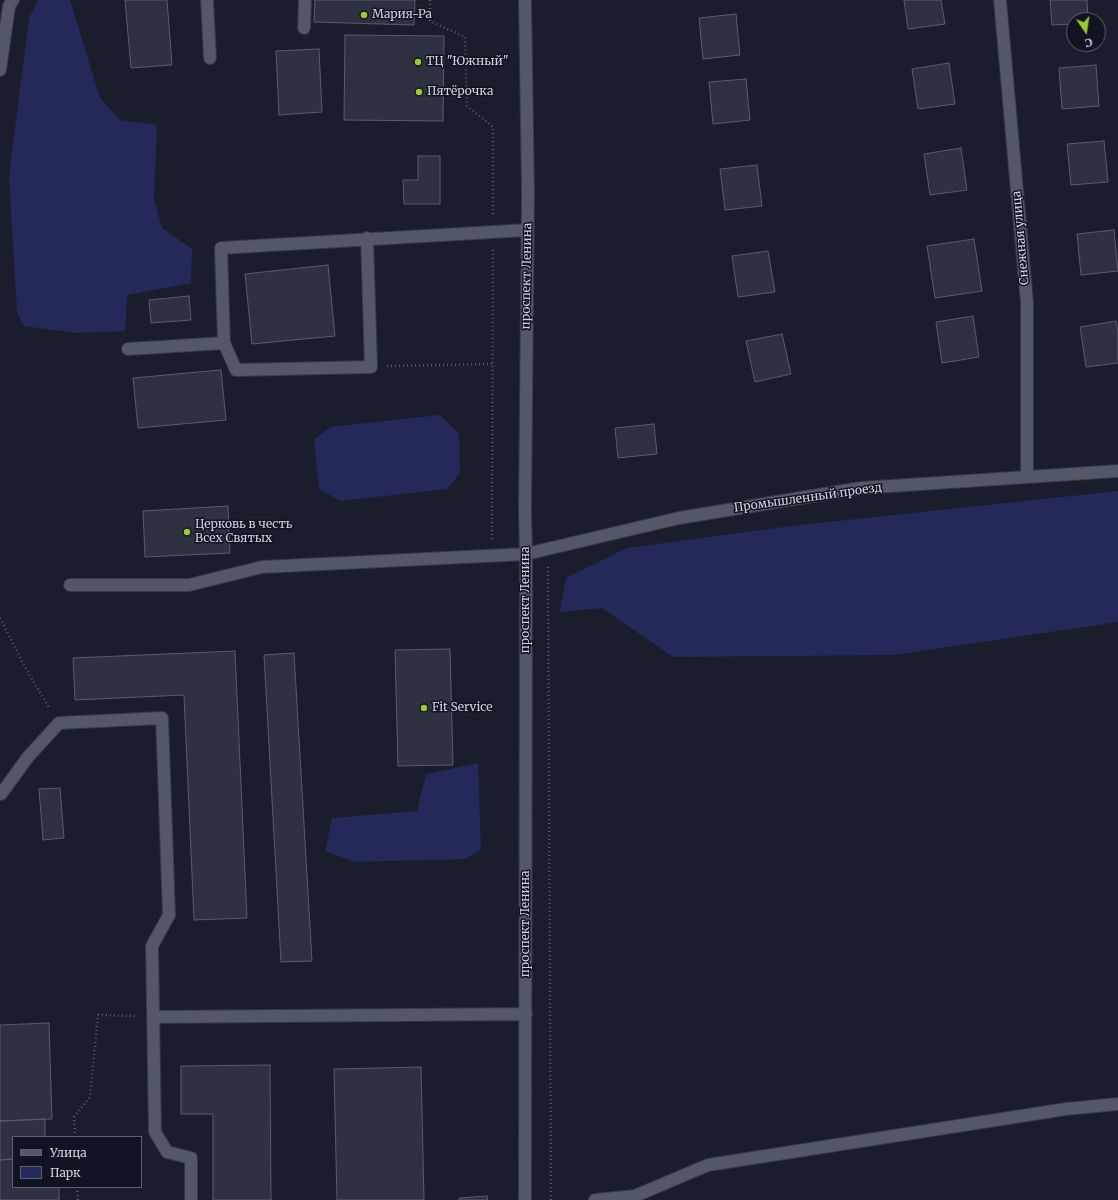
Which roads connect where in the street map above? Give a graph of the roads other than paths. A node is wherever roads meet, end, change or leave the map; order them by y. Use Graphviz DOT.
graph roads {
  1 [pos="207,0"];
  2 [pos="305,0"];
  3 [pos="525,0"];
  4 [pos="1000,0"];
  5 [pos="8,4"];
  6 [pos="304,28"];
  7 [pos="210,58"];
  8 [pos="0,70"];
  9 [pos="527,230"];
  10 [pos="367,238"];
  11 [pos="224,343"];
  12 [pos="128,349"];
  13 [pos="1118,471"];
  14 [pos="1027,476"];
  15 [pos="526,554"];
  16 [pos="70,586"];
  17 [pos="0,794"];
  18 [pos="526,1014"];
  19 [pos="154,1017"];
  20 [pos="1118,1104"];
  21 [pos="191,1200"];
  22 [pos="525,1200"];
  23 [pos="595,1200"];
  1 -- 7 [label="street"];
  2 -- 6 [label="street"];
  3 -- 9 [label="street, проспект Ленина"];
  4 -- 14 [label="street, Снежная улица"];
  5 -- 8 [label="street"];
  9 -- 10 [label="street"];
  9 -- 15 [label="street, проспект Ленина"];
  10 -- 11 [label="street"];
  10 -- 11 [label="street"];
  11 -- 12 [label="street"];
  13 -- 14 [label="street, Промышленный проезд"];
  14 -- 15 [label="street, Промышленный проезд"];
  15 -- 16 [label="street, Промышленный проезд"];
  15 -- 18 [label="street, проспект Ленина"];
  17 -- 19 [label="street"];
  18 -- 19 [label="street"];
  18 -- 22 [label="street, проспект Ленина"];
  19 -- 21 [label="street"];
  20 -- 23 [label="street"];
}
